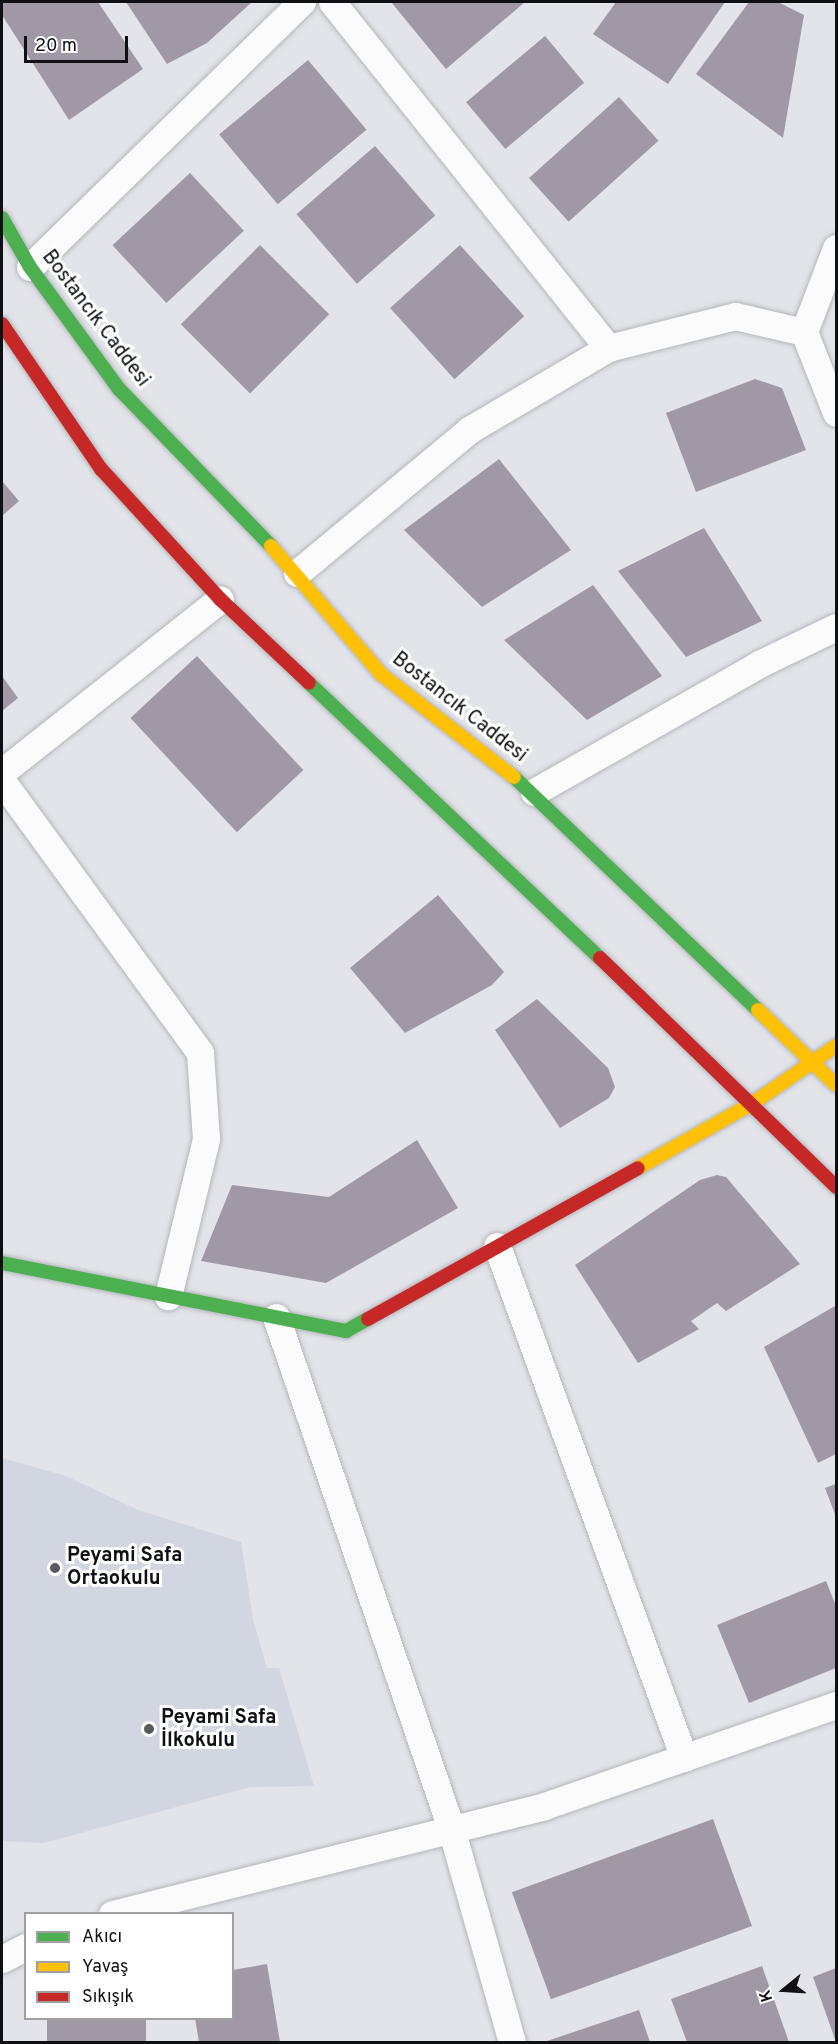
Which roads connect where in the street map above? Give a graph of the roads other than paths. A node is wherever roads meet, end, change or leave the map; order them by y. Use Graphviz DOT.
graph roads {
  1 [pos="302,2"];
  2 [pos="332,2"];
  3 [pos="2,218"];
  4 [pos="837,248"];
  5 [pos="30,267"];
  6 [pos="2,327"];
  7 [pos="804,332"];
  8 [pos="608,348"];
  9 [pos="837,413"];
  10 [pos="297,573"];
  11 [pos="220,599"];
  12 [pos="837,627"];
  13 [pos="2,772"];
  14 [pos="2,781"];
  15 [pos="534,792"];
  16 [pos="837,1046"];
  17 [pos="813,1062"];
  18 [pos="837,1085"];
  19 [pos="753,1103"];
  20 [pos="837,1187"];
  21 [pos="497,1246"];
  22 [pos="2,1263"];
  23 [pos="168,1296"];
  24 [pos="276,1317"];
  25 [pos="837,1706"];
  26 [pos="684,1758"];
  27 [pos="451,1828"];
  28 [pos="120,1912"];
  29 [pos="24,1948"];
  30 [pos="2,1959"];
  31 [pos="512,2043"];
  1 -- 5 [label="street"];
  2 -- 8 [label="street"];
  3 -- 5 [label="main road, Bostancık Caddesi"];
  4 -- 7 [label="street"];
  5 -- 10 [label="main road, Bostancık Caddesi"];
  6 -- 11 [label="main road"];
  7 -- 8 [label="street"];
  7 -- 9 [label="street"];
  8 -- 10 [label="street"];
  10 -- 15 [label="main road, Bostancık Caddesi"];
  11 -- 13 [label="street"];
  11 -- 19 [label="main road"];
  12 -- 15 [label="street"];
  14 -- 23 [label="street"];
  15 -- 17 [label="main road, Bostancık Caddesi"];
  16 -- 17 [label="main road"];
  17 -- 18 [label="main road, Bostancık Caddesi"];
  17 -- 19 [label="main road"];
  19 -- 20 [label="main road"];
  19 -- 21 [label="main road"];
  21 -- 24 [label="main road"];
  21 -- 26 [label="street"];
  22 -- 23 [label="main road"];
  23 -- 24 [label="main road"];
  24 -- 27 [label="street"];
  25 -- 26 [label="street"];
  26 -- 27 [label="street"];
  27 -- 28 [label="street"];
  27 -- 31 [label="street"];
  29 -- 30 [label="street"];
}
